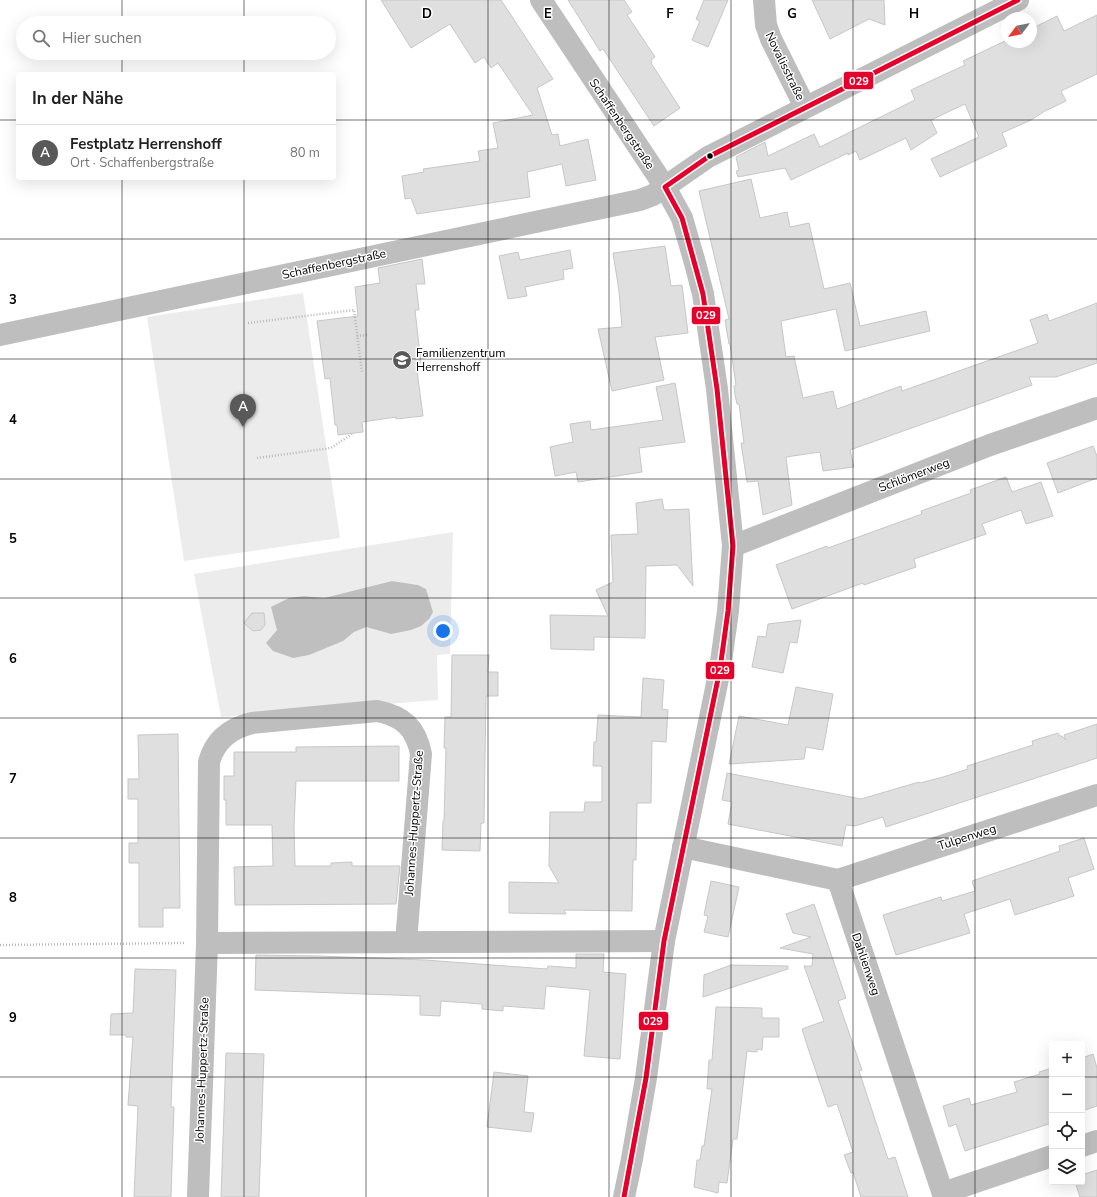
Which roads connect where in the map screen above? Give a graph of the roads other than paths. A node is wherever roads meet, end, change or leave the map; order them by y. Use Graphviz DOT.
graph roads {
  1 [pos="541,0"];
  2 [pos="764,0"];
  3 [pos="1018,0"];
  4 [pos="805,107"];
  5 [pos="665,187"];
  6 [pos="0,335"];
  7 [pos="1097,408"];
  8 [pos="733,546"];
  9 [pos="1097,795"];
  10 [pos="683,848"];
  11 [pos="838,880"];
  12 [pos="664,941"];
  13 [pos="207,942"];
  14 [pos="406,942"];
  15 [pos="1097,1141"];
  16 [pos="1085,1145"];
  17 [pos="1049,1157"];
  18 [pos="944,1195"];
  19 [pos="198,1197"];
  20 [pos="624,1197"];
  1 -- 5 [label="street, Schaffenbergstraße"];
  2 -- 4 [label="street, Novalisstraße"];
  3 -- 4 [label="street"];
  4 -- 5 [label="street"];
  5 -- 6 [label="street, Schaffenbergstraße"];
  5 -- 8 [label="street, Schaffenbergstraße"];
  7 -- 8 [label="street, Schlömerweg"];
  8 -- 10 [label="street, Schaffenbergstraße"];
  9 -- 11 [label="street, Tulpenweg"];
  10 -- 11 [label="street"];
  10 -- 12 [label="street, Schaffenbergstraße"];
  11 -- 18 [label="street, Dahlienweg"];
  12 -- 14 [label="street"];
  12 -- 20 [label="street, Schaffenbergstraße"];
  13 -- 14 [label="street"];
  13 -- 14 [label="street, Johannes-Huppertz-Straße"];
  13 -- 19 [label="street, Johannes-Huppertz-Straße"];
  15 -- 16 [label="street"];
  17 -- 18 [label="street"];
}
